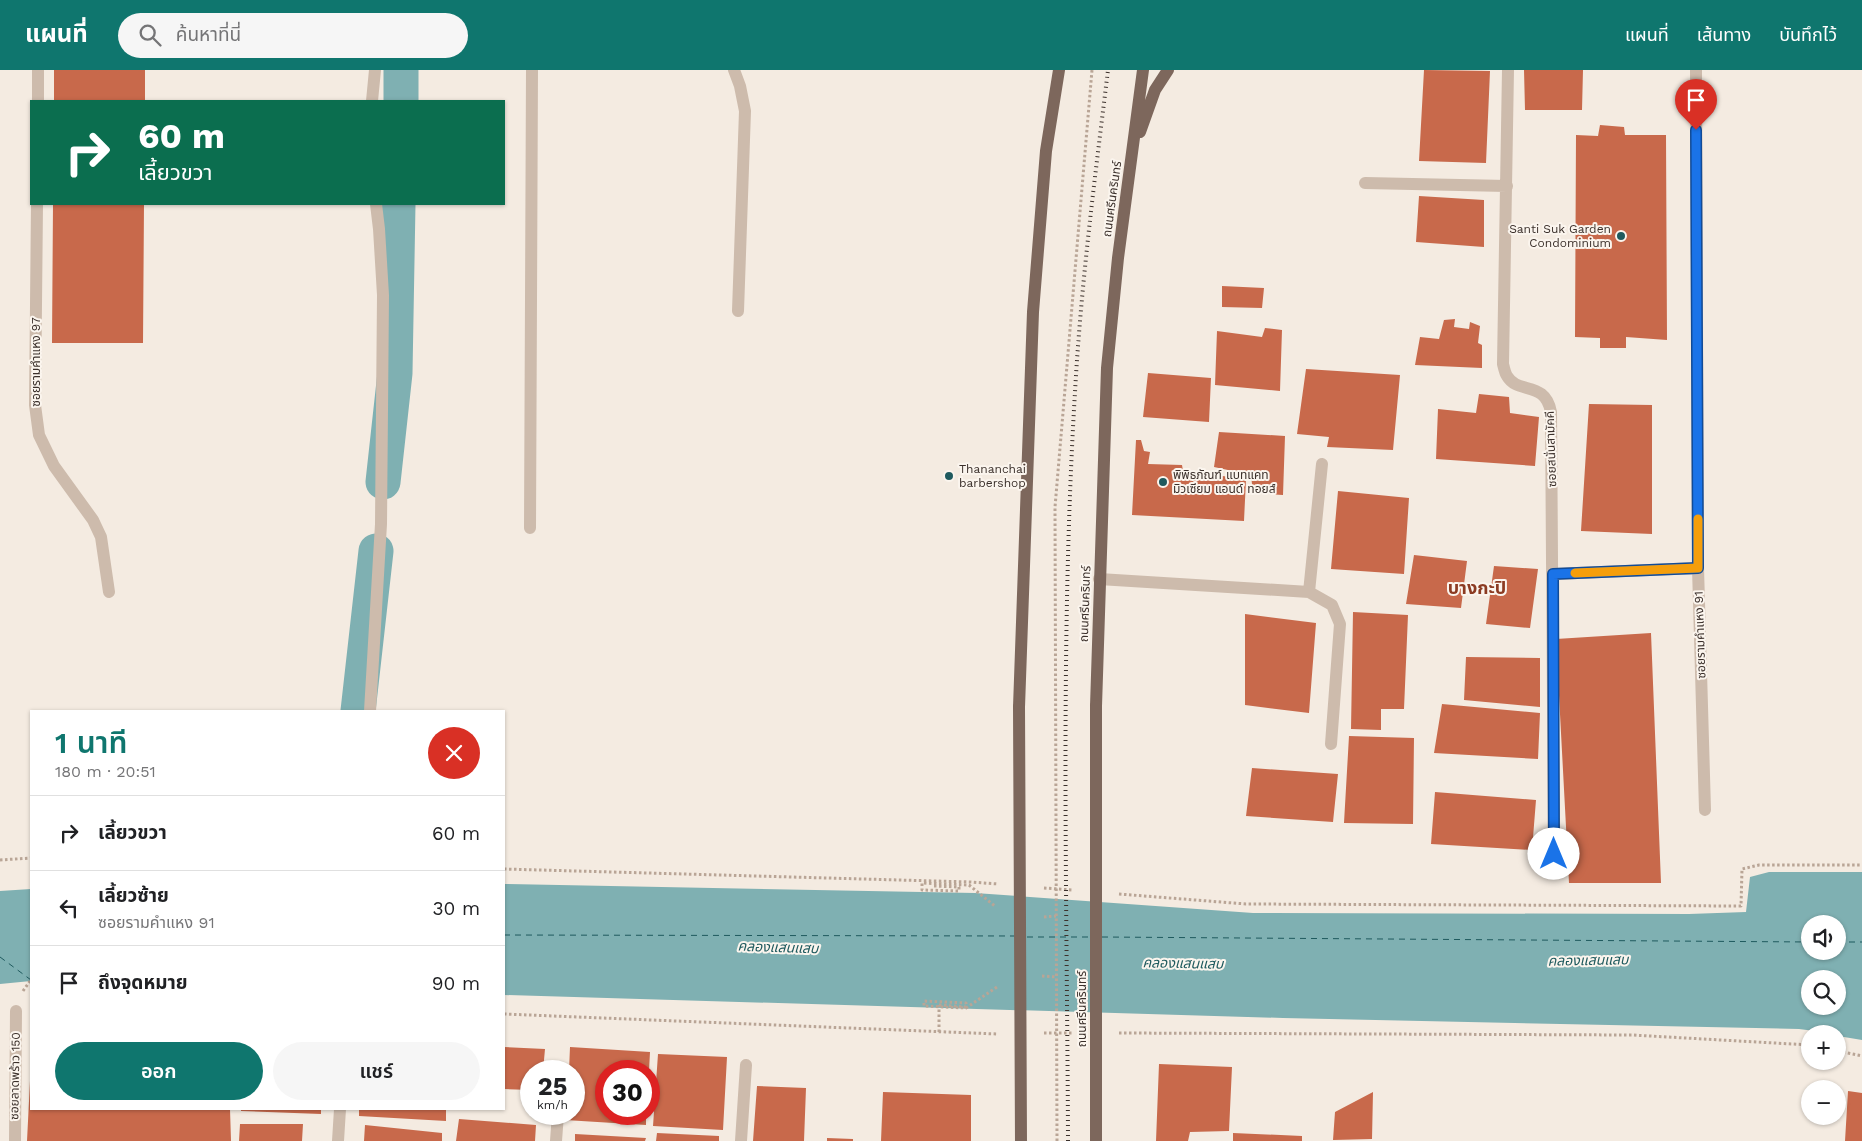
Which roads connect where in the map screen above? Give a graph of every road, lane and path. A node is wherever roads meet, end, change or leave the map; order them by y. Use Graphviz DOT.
graph roads {
  1 [pos="38,70"];
  2 [pos="375,70"];
  3 [pos="532,70"];
  4 [pos="734,70"];
  5 [pos="1059,70"];
  6 [pos="1092,70"];
  7 [pos="1143,70"];
  8 [pos="1168,70"];
  9 [pos="1508,70"];
  10 [pos="1696,70"];
  11 [pos="38,100"];
  12 [pos="372,100"];
  13 [pos="1132,153"];
  14 [pos="1365,183"];
  15 [pos="1507,186"];
  16 [pos="37,205"];
  17 [pos="376,205"];
  18 [pos="738,310"];
  19 [pos="1322,464"];
  20 [pos="530,528"];
  21 [pos="1698,568"];
  22 [pos="1553,574"];
  23 [pos="1100,579"];
  24 [pos="110,592"];
  25 [pos="1309,592"];
  26 [pos="370,710"];
  27 [pos="1331,744"];
  28 [pos="1705,810"];
  29 [pos="1554,854"];
  30 [pos="30,858"];
  31 [pos="0,860"];
  32 [pos="1862,865"];
  33 [pos="505,869"];
  34 [pos="934,881"];
  35 [pos="1000,884"];
  36 [pos="969,885"];
  37 [pos="1040,887"];
  38 [pos="1079,890"];
  39 [pos="1118,894"];
  40 [pos="966,1008"];
  41 [pos="16,1011"];
  42 [pos="505,1014"];
  43 [pos="939,1032"];
  44 [pos="1080,1033"];
  45 [pos="1110,1033"];
  46 [pos="1002,1034"];
  47 [pos="1041,1034"];
  48 [pos="1801,1045"];
  49 [pos="1846,1053"];
  50 [pos="1862,1056"];
  51 [pos="746,1065"];
  52 [pos="340,1110"];
  53 [pos="557,1125"];
  54 [pos="15,1141"];
  55 [pos="338,1141"];
  56 [pos="556,1141"];
  57 [pos="741,1141"];
  58 [pos="1021,1141"];
  59 [pos="1057,1141"];
  60 [pos="1096,1141"];
  1 -- 11 [label="street"];
  2 -- 12 [label="street"];
  3 -- 20 [label="street"];
  4 -- 18 [label="street"];
  5 -- 58 [label="main road, bridge"];
  6 -- 59 [label="path, bridge"];
  7 -- 13 [label="main road, ถนนศรีนครินทร์"];
  8 -- 13 [label="main road"];
  9 -- 15 [label="street, ซอยสนั่นสามัคคี"];
  10 -- 21 [label="street, ซอยรามคำแหง 91"];
  13 -- 23 [label="main road, ถนนศรีนครินทร์"];
  14 -- 15 [label="street"];
  15 -- 22 [label="street, ซอยสนั่นสามัคคี"];
  16 -- 24 [label="street, ซอยรามคำแหง 97"];
  17 -- 26 [label="street"];
  19 -- 25 [label="street"];
  21 -- 22 [label="street"];
  21 -- 28 [label="street, ซอยรามคำแหง 91"];
  22 -- 29 [label="street, ซอยสนั่นสามัคคี"];
  23 -- 25 [label="street"];
  23 -- 60 [label="main road, ถนนศรีนครินทร์, bridge"];
  25 -- 27 [label="street"];
  30 -- 31 [label="path"];
  32 -- 39 [label="path"];
  33 -- 34 [label="path"];
  34 -- 35 [label="path"];
  34 -- 36 [label="path, bridge"];
  37 -- 38 [label="path"];
  40 -- 43 [label="path, bridge"];
  41 -- 54 [label="street, ซอยลาดพร้าว 150"];
  42 -- 43 [label="path"];
  43 -- 46 [label="path"];
  44 -- 47 [label="path"];
  45 -- 48 [label="path"];
  49 -- 50 [label="path"];
  51 -- 57 [label="street"];
  52 -- 55 [label="street"];
  53 -- 56 [label="street"];
}
